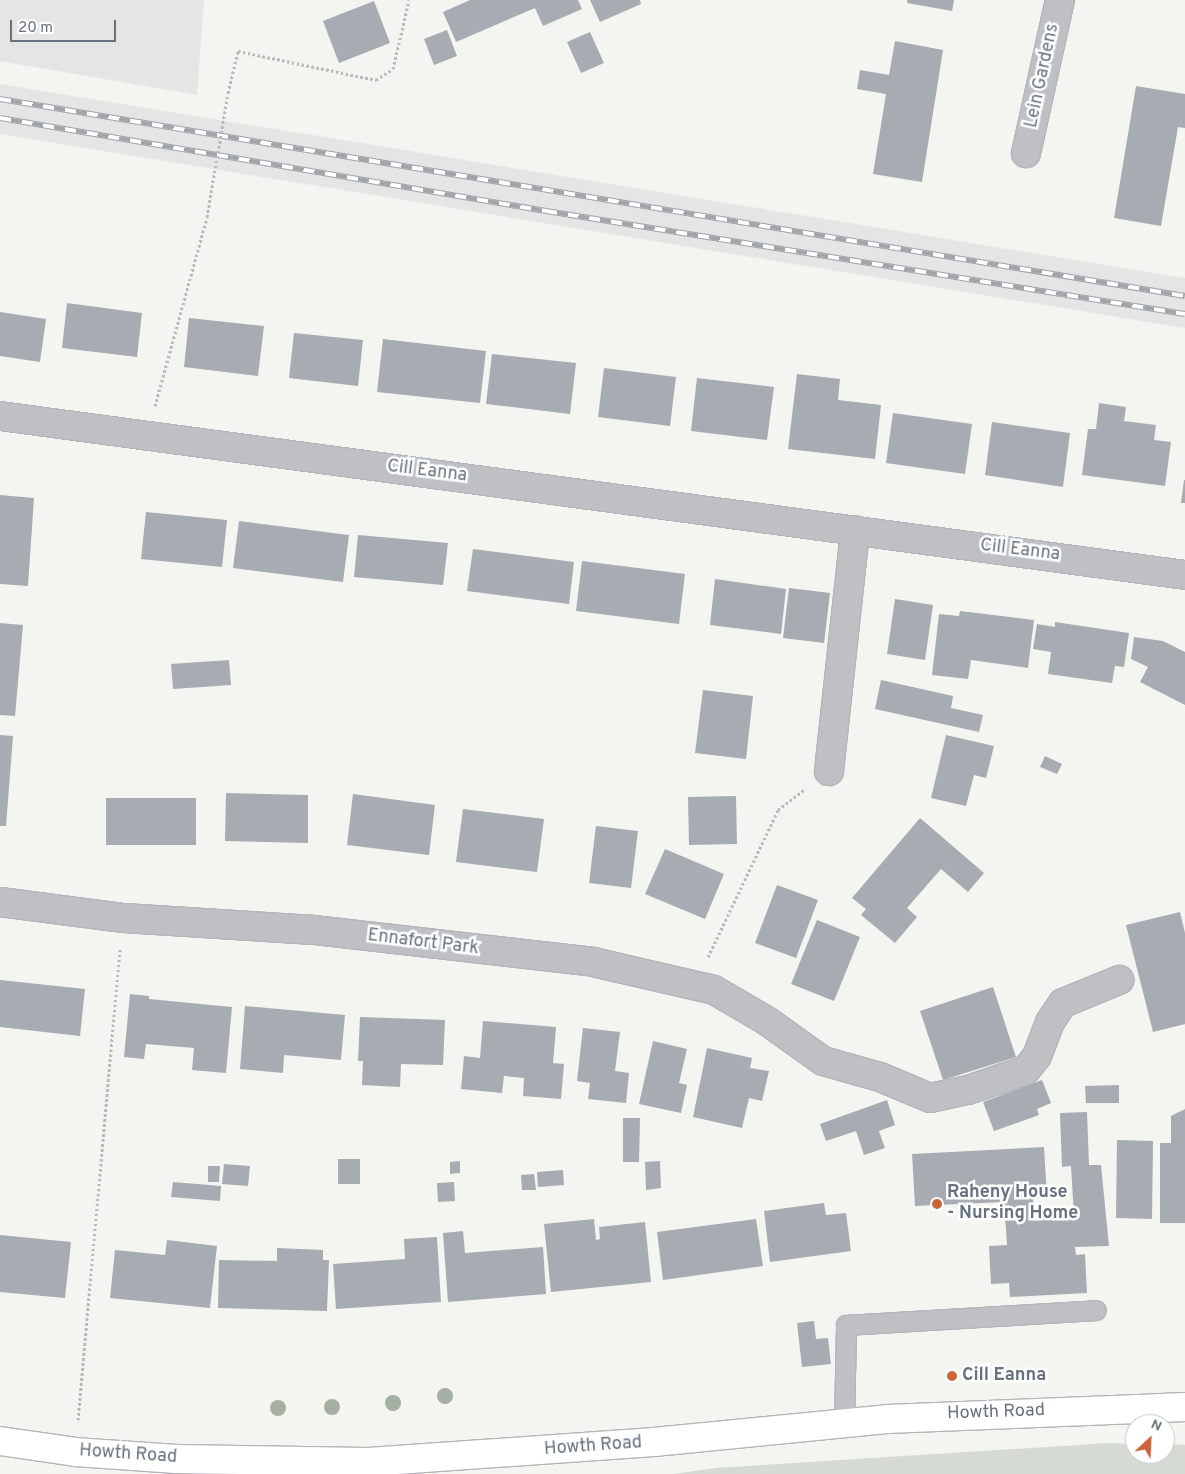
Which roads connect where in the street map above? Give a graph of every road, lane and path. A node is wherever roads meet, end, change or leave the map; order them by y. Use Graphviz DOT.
graph roads {
  1 [pos="409,0"];
  2 [pos="1060,0"];
  3 [pos="1026,153"];
  4 [pos="0,416"];
  5 [pos="146,438"];
  6 [pos="855,530"];
  7 [pos="1185,575"];
  8 [pos="829,771"];
  9 [pos="0,902"];
  10 [pos="124,918"];
  11 [pos="1119,980"];
  12 [pos="694,986"];
  13 [pos="1096,1310"];
  14 [pos="1185,1407"];
  15 [pos="844,1423"];
  16 [pos="0,1442"];
  17 [pos="75,1452"];
  1 -- 5 [label="path, bridge"];
  2 -- 3 [label="street, Lein Gardens"];
  4 -- 5 [label="street, Cill Eanna"];
  5 -- 6 [label="street, Cill Eanna"];
  6 -- 7 [label="street, Cill Eanna"];
  6 -- 8 [label="street"];
  8 -- 12 [label="path"];
  9 -- 10 [label="street, Ennafort Park"];
  10 -- 12 [label="street, Ennafort Park"];
  10 -- 17 [label="path"];
  11 -- 12 [label="street, Ennafort Park"];
  13 -- 15 [label="lane"];
  14 -- 15 [label="main road, Howth Road"];
  15 -- 17 [label="main road, Howth Road"];
  16 -- 17 [label="main road, Howth Road"];
}
